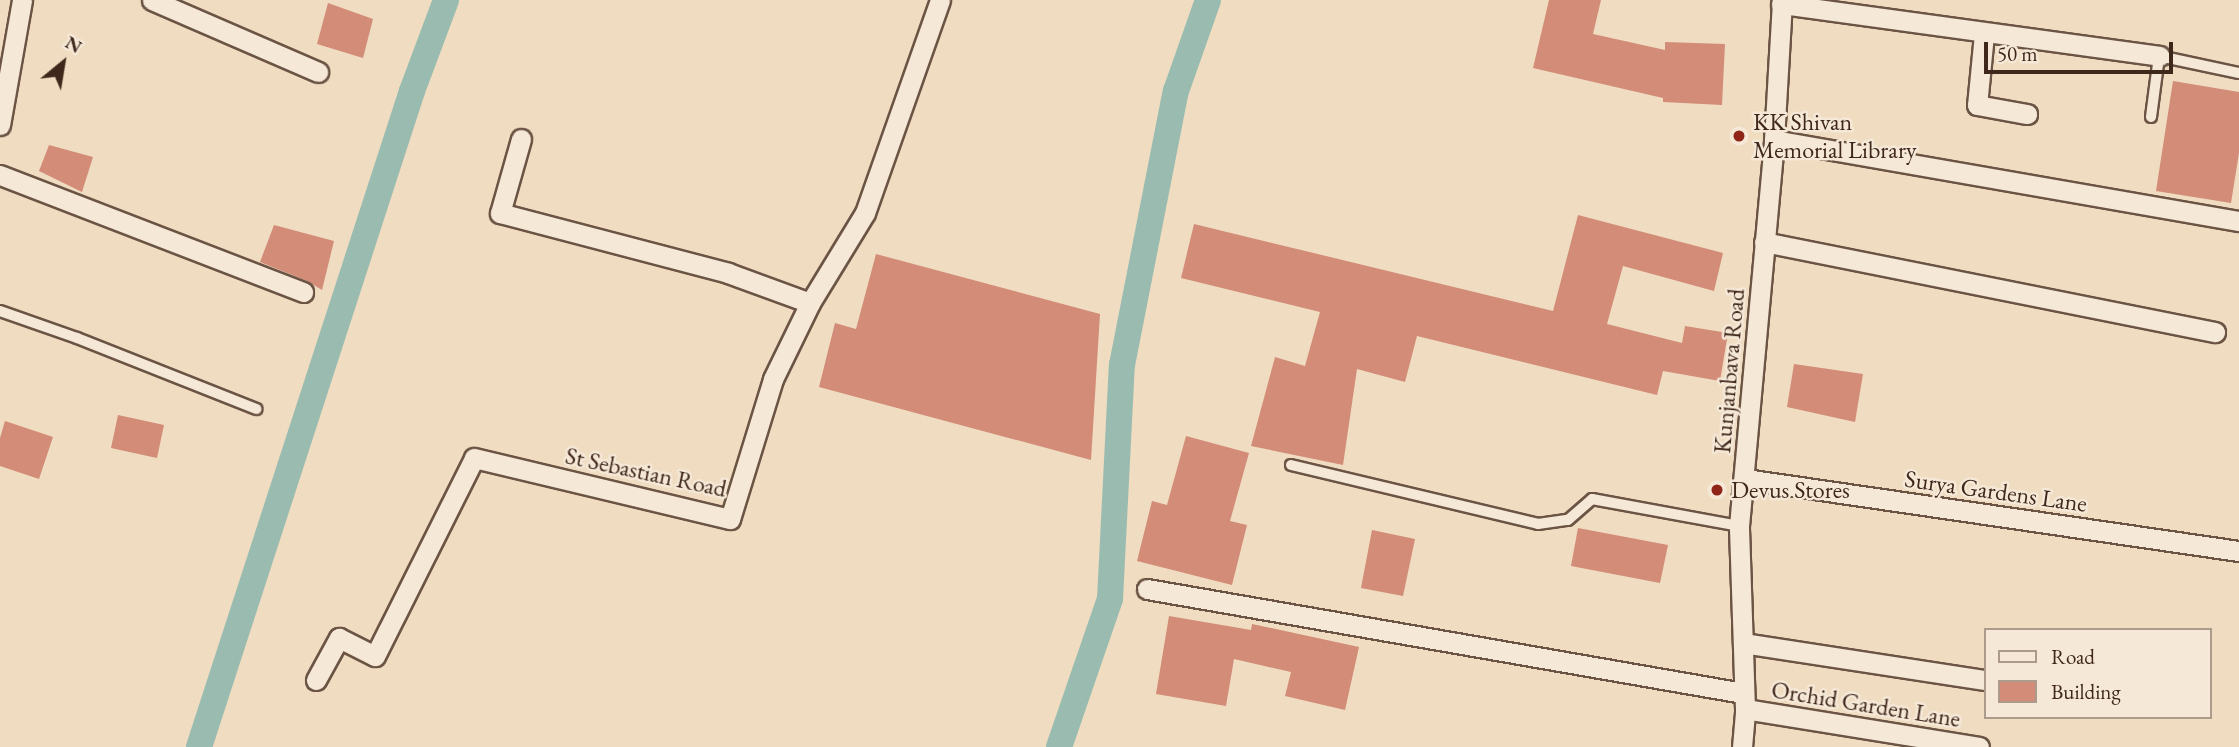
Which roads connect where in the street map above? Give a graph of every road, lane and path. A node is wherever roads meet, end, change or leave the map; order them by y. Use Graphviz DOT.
graph roads {
  1 [pos="22,0"];
  2 [pos="152,0"];
  3 [pos="940,0"];
  4 [pos="1781,2"];
  5 [pos="1984,34"];
  6 [pos="2159,56"];
  7 [pos="318,72"];
  8 [pos="2239,73"];
  9 [pos="2027,114"];
  10 [pos="2151,117"];
  11 [pos="0,125"];
  12 [pos="521,139"];
  13 [pos="1774,140"];
  14 [pos="0,176"];
  15 [pos="2239,221"];
  16 [pos="1764,242"];
  17 [pos="303,292"];
  18 [pos="810,303"];
  19 [pos="0,311"];
  20 [pos="2215,332"];
  21 [pos="256,409"];
  22 [pos="1291,466"];
  23 [pos="1745,479"];
  24 [pos="1739,526"];
  25 [pos="2239,551"];
  26 [pos="1147,590"];
  27 [pos="1743,643"];
  28 [pos="316,680"];
  29 [pos="1983,680"];
  30 [pos="1744,701"];
  31 [pos="1742,747"];
  32 [pos="1979,747"];
  1 -- 11 [label="street"];
  2 -- 7 [label="street"];
  3 -- 18 [label="street, St Sebastian Road"];
  4 -- 5 [label="street"];
  4 -- 13 [label="street, Kunjanbava Road"];
  5 -- 6 [label="street"];
  5 -- 9 [label="street"];
  6 -- 8 [label="lane"];
  6 -- 10 [label="lane"];
  12 -- 18 [label="street"];
  13 -- 15 [label="street"];
  13 -- 16 [label="street, Kunjanbava Road"];
  14 -- 17 [label="street"];
  16 -- 20 [label="street"];
  16 -- 23 [label="street, Kunjanbava Road"];
  18 -- 28 [label="street, St Sebastian Road"];
  19 -- 21 [label="lane"];
  22 -- 24 [label="lane"];
  23 -- 24 [label="street, Kunjanbava Road"];
  23 -- 25 [label="street, Surya Gardens Lane"];
  24 -- 27 [label="street, Kunjanbava Road"];
  26 -- 30 [label="street, Orchid Garden Lane"];
  27 -- 29 [label="street"];
  27 -- 30 [label="street, Kunjanbava Road"];
  30 -- 31 [label="street, Kunjanbava Road"];
  30 -- 32 [label="street, Orchid Garden Lane"];
}
